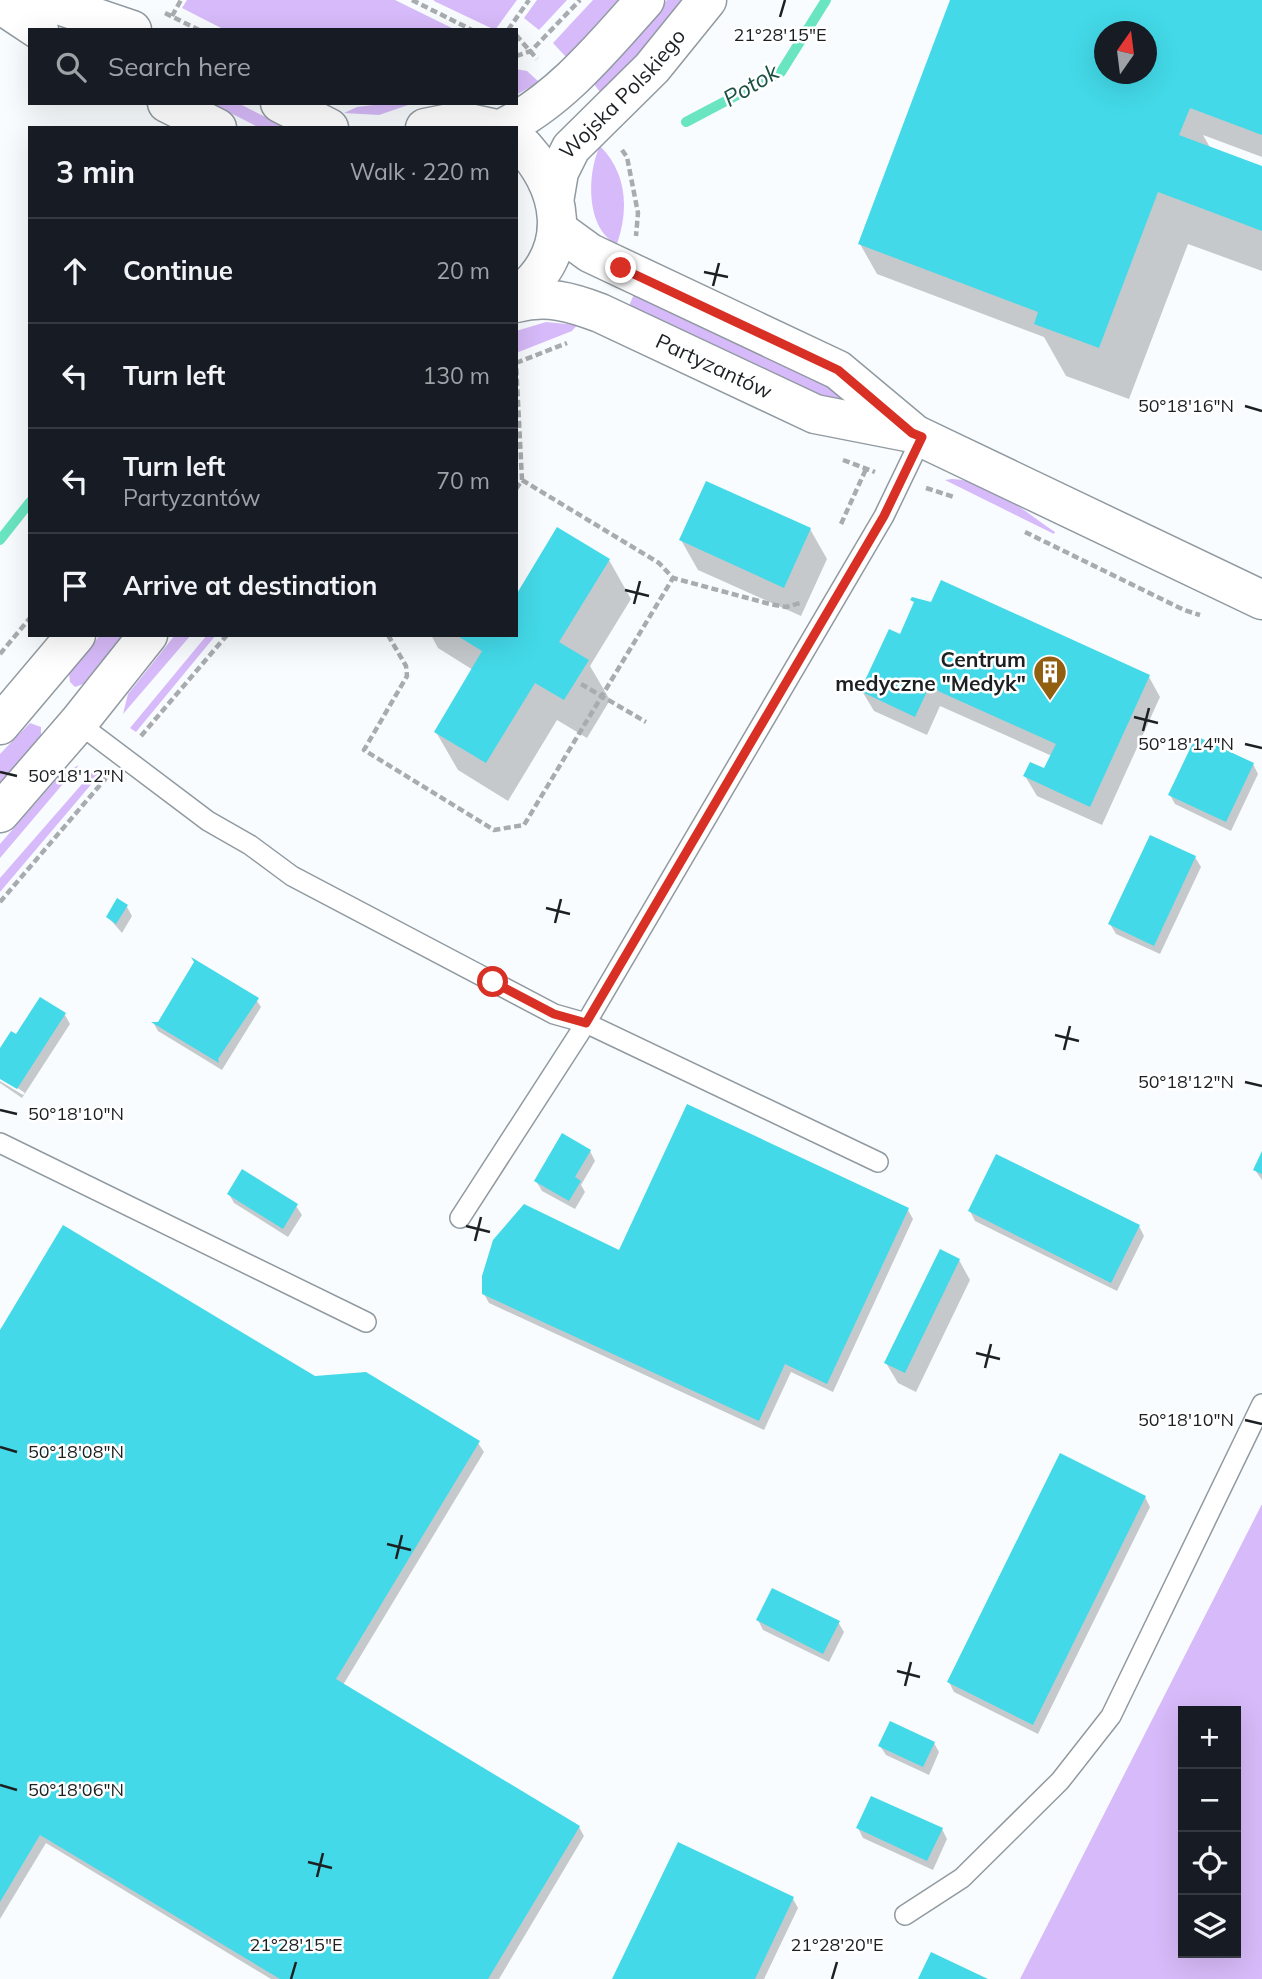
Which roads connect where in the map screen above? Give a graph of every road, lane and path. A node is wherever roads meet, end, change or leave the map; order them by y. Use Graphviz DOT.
graph roads {
  1 [pos="44,0"];
  2 [pos="181,0"];
  3 [pos="412,0"];
  4 [pos="529,0"];
  5 [pos="580,0"];
  6 [pos="645,0"];
  7 [pos="707,0"];
  8 [pos="0,4"];
  9 [pos="172,16"];
  10 [pos="36,28"];
  11 [pos="125,28"];
  12 [pos="468,28"];
  13 [pos="511,28"];
  14 [pos="518,37"];
  15 [pos="531,51"];
  16 [pos="518,55"];
  17 [pos="171,105"];
  18 [pos="284,105"];
  19 [pos="213,126"];
  20 [pos="325,126"];
  21 [pos="435,126"];
  22 [pos="483,126"];
  23 [pos="507,126"];
  24 [pos="518,141"];
  25 [pos="556,212"];
  26 [pos="518,295"];
  27 [pos="518,302"];
  28 [pos="518,402"];
  29 [pos="917,435"];
  30 [pos="866,469"];
  31 [pos="522,480"];
  32 [pos="518,486"];
  33 [pos="841,524"];
  34 [pos="673,578"];
  35 [pos="808,599"];
  36 [pos="1262,600"];
  37 [pos="28,620"];
  38 [pos="74,637"];
  39 [pos="146,637"];
  40 [pos="389,637"];
  41 [pos="0,654"];
  42 [pos="581,684"];
  43 [pos="32,689"];
  44 [pos="601,696"];
  45 [pos="646,722"];
  46 [pos="78,723"];
  47 [pos="0,725"];
  48 [pos="0,813"];
  49 [pos="586,1023"];
  50 [pos="0,1143"];
  51 [pos="878,1162"];
  52 [pos="460,1218"];
  53 [pos="366,1322"];
  54 [pos="1262,1404"];
  55 [pos="905,1915"];
  1 -- 11 [label="street"];
  2 -- 9 [label="path"];
  3 -- 12 [label="path"];
  4 -- 13 [label="path"];
  5 -- 15 [label="path"];
  6 -- 23 [label="street"];
  7 -- 25 [label="street, Wojska Polskiego"];
  8 -- 10 [label="street"];
  14 -- 15 [label="path"];
  15 -- 16 [label="path"];
  17 -- 19 [label="street"];
  18 -- 20 [label="street"];
  21 -- 22 [label="street"];
  24 -- 25 [label="street"];
  25 -- 26 [label="street, Wojska Polskiego"];
  25 -- 29 [label="street, Partyzantów"];
  27 -- 29 [label="street, Partyzantów"];
  28 -- 31 [label="path"];
  29 -- 36 [label="street, Partyzantów"];
  29 -- 49 [label="lane"];
  30 -- 33 [label="path"];
  31 -- 32 [label="path"];
  31 -- 34 [label="path"];
  34 -- 35 [label="path"];
  34 -- 44 [label="path"];
  37 -- 41 [label="path"];
  38 -- 43 [label="street"];
  39 -- 46 [label="street"];
  40 -- 44 [label="path"];
  42 -- 44 [label="path"];
  43 -- 46 [label="street"];
  43 -- 47 [label="street"];
  44 -- 45 [label="path"];
  46 -- 48 [label="street"];
  46 -- 49 [label="lane"];
  49 -- 51 [label="lane"];
  49 -- 52 [label="lane"];
  50 -- 53 [label="lane"];
  54 -- 55 [label="lane"];
}
